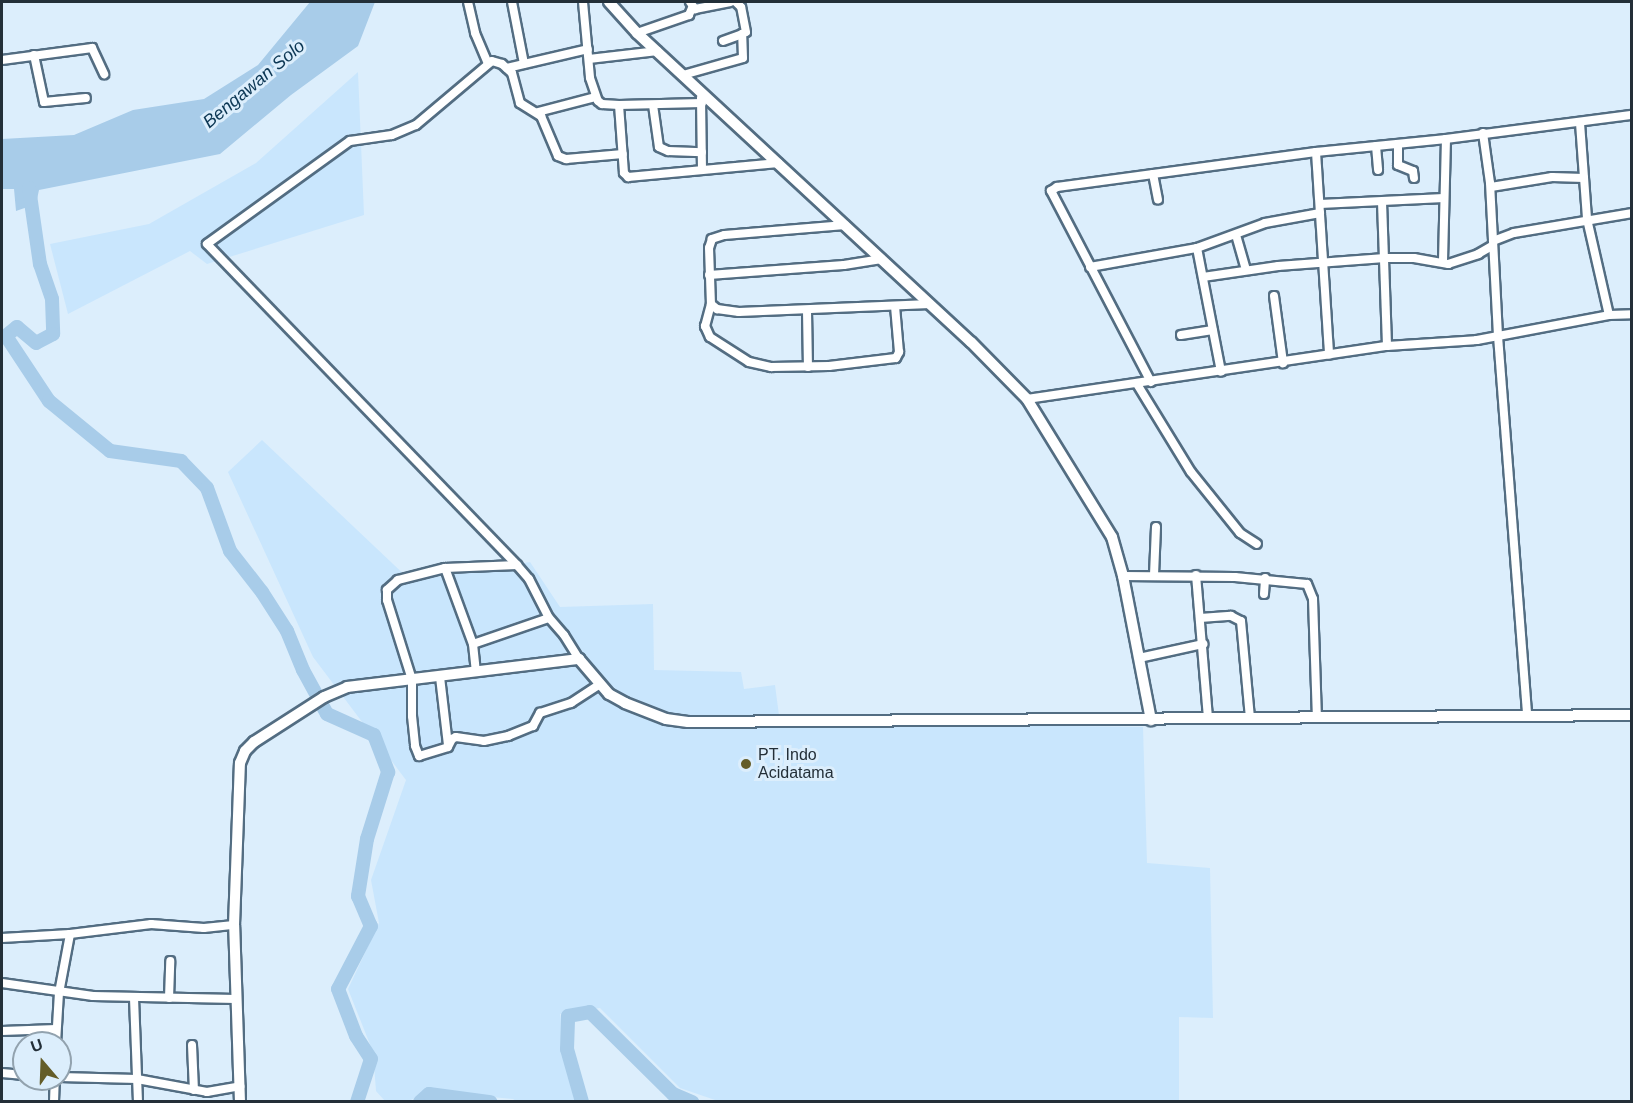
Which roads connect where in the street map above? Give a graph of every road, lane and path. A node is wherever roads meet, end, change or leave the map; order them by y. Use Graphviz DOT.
graph roads {
  1 [pos="468,2"];
  2 [pos="512,2"];
  3 [pos="583,2"];
  4 [pos="611,2"];
  5 [pos="730,2"];
  6 [pos="736,2"];
  7 [pos="691,5"];
  8 [pos="637,33"];
  9 [pos="742,34"];
  10 [pos="723,41"];
  11 [pos="658,51"];
  12 [pos="589,54"];
  13 [pos="34,55"];
  14 [pos="2,60"];
  15 [pos="488,63"];
  16 [pos="524,64"];
  17 [pos="507,68"];
  18 [pos="105,74"];
  19 [pos="683,75"];
  20 [pos="595,97"];
  21 [pos="701,97"];
  22 [pos="86,98"];
  23 [pos="619,105"];
  24 [pos="653,105"];
  25 [pos="538,112"];
  26 [pos="1632,115"];
  27 [pos="1580,123"];
  28 [pos="1483,133"];
  29 [pos="1446,140"];
  30 [pos="1398,144"];
  31 [pos="1376,146"];
  32 [pos="702,152"];
  33 [pos="1316,152"];
  34 [pos="623,154"];
  35 [pos="778,163"];
  36 [pos="702,169"];
  37 [pos="1378,170"];
  38 [pos="1153,174"];
  39 [pos="1414,178"];
  40 [pos="1584,178"];
  41 [pos="1491,187"];
  42 [pos="1444,198"];
  43 [pos="1158,200"];
  44 [pos="1382,202"];
  45 [pos="1320,208"];
  46 [pos="1631,213"];
  47 [pos="1632,218"];
  48 [pos="1587,219"];
  49 [pos="845,225"];
  50 [pos="1236,235"];
  51 [pos="1492,244"];
  52 [pos="1197,248"];
  53 [pos="1385,258"];
  54 [pos="882,259"];
  55 [pos="1323,261"];
  56 [pos="1443,261"];
  57 [pos="1090,267"];
  58 [pos="1246,270"];
  59 [pos="709,275"];
  60 [pos="1203,277"];
  61 [pos="1274,296"];
  62 [pos="711,304"];
  63 [pos="930,304"];
  64 [pos="895,306"];
  65 [pos="807,311"];
  66 [pos="1632,314"];
  67 [pos="1609,315"];
  68 [pos="1213,330"];
  69 [pos="1181,335"];
  70 [pos="1498,336"];
  71 [pos="1387,346"];
  72 [pos="1329,355"];
  73 [pos="1283,363"];
  74 [pos="808,367"];
  75 [pos="1221,372"];
  76 [pos="1144,383"];
  77 [pos="1027,399"];
  78 [pos="1156,527"];
  79 [pos="1257,544"];
  80 [pos="517,565"];
  81 [pos="444,568"];
  82 [pos="1154,574"];
  83 [pos="1196,575"];
  84 [pos="1123,576"];
  85 [pos="1264,578"];
  86 [pos="1264,594"];
  87 [pos="549,618"];
  88 [pos="1200,618"];
  89 [pos="473,644"];
  90 [pos="1203,644"];
  91 [pos="1139,658"];
  92 [pos="579,659"];
  93 [pos="476,672"];
  94 [pos="440,677"];
  95 [pos="412,680"];
  96 [pos="600,684"];
  97 [pos="1527,714"];
  98 [pos="1632,715"];
  99 [pos="1250,718"];
  100 [pos="1317,718"];
  101 [pos="1208,719"];
  102 [pos="1151,720"];
  103 [pos="448,747"];
  104 [pos="234,925"];
  105 [pos="70,934"];
  106 [pos="2,938"];
  107 [pos="170,961"];
  108 [pos="2,983"];
  109 [pos="59,993"];
  110 [pos="134,998"];
  111 [pos="169,998"];
  112 [pos="236,999"];
  113 [pos="56,1029"];
  114 [pos="2,1031"];
  115 [pos="192,1045"];
  116 [pos="72,1077"];
  117 [pos="137,1079"];
  118 [pos="240,1086"];
  119 [pos="194,1090"];
  120 [pos="138,1101"];
  121 [pos="240,1101"];
  1 -- 15 [label="street"];
  2 -- 16 [label="street"];
  3 -- 12 [label="street"];
  4 -- 8 [label="street"];
  5 -- 7 [label="street"];
  6 -- 9 [label="street"];
  7 -- 8 [label="street"];
  8 -- 11 [label="street"];
  9 -- 10 [label="street"];
  9 -- 19 [label="street"];
  11 -- 12 [label="street"];
  11 -- 19 [label="street"];
  12 -- 16 [label="street"];
  12 -- 20 [label="street"];
  13 -- 14 [label="street"];
  13 -- 18 [label="street"];
  13 -- 22 [label="street"];
  15 -- 17 [label="street"];
  15 -- 80 [label="street"];
  16 -- 17 [label="street"];
  17 -- 25 [label="street"];
  19 -- 21 [label="street"];
  20 -- 23 [label="street"];
  20 -- 25 [label="street"];
  21 -- 24 [label="street"];
  21 -- 32 [label="street"];
  21 -- 35 [label="street"];
  23 -- 24 [label="street"];
  23 -- 34 [label="street"];
  24 -- 32 [label="street"];
  25 -- 34 [label="street"];
  26 -- 27 [label="street"];
  27 -- 28 [label="street"];
  27 -- 40 [label="street"];
  28 -- 29 [label="street"];
  28 -- 41 [label="street"];
  29 -- 30 [label="street"];
  29 -- 42 [label="street"];
  30 -- 31 [label="street"];
  30 -- 39 [label="street"];
  31 -- 33 [label="street"];
  31 -- 37 [label="street"];
  32 -- 36 [label="street"];
  33 -- 38 [label="street"];
  33 -- 45 [label="street"];
  34 -- 36 [label="street"];
  35 -- 36 [label="street"];
  35 -- 49 [label="street"];
  38 -- 43 [label="street"];
  38 -- 57 [label="street"];
  40 -- 41 [label="street"];
  40 -- 48 [label="street"];
  41 -- 51 [label="street"];
  42 -- 44 [label="street"];
  42 -- 56 [label="street"];
  44 -- 45 [label="street"];
  44 -- 53 [label="street"];
  45 -- 50 [label="street"];
  45 -- 55 [label="street"];
  46 -- 47 [label="street"];
  46 -- 48 [label="street"];
  48 -- 51 [label="street"];
  48 -- 67 [label="street"];
  49 -- 54 [label="street"];
  49 -- 59 [label="street"];
  50 -- 52 [label="street"];
  50 -- 58 [label="street"];
  51 -- 56 [label="street"];
  51 -- 70 [label="street"];
  52 -- 57 [label="street"];
  52 -- 60 [label="street"];
  53 -- 55 [label="street"];
  53 -- 56 [label="street"];
  53 -- 71 [label="street"];
  54 -- 59 [label="street"];
  54 -- 63 [label="street"];
  55 -- 58 [label="street"];
  55 -- 72 [label="street"];
  57 -- 76 [label="street"];
  58 -- 60 [label="street"];
  59 -- 62 [label="street"];
  60 -- 68 [label="street"];
  61 -- 73 [label="street"];
  62 -- 65 [label="street"];
  62 -- 74 [label="street"];
  63 -- 64 [label="street"];
  63 -- 77 [label="street"];
  64 -- 65 [label="street"];
  64 -- 74 [label="street"];
  65 -- 74 [label="street"];
  66 -- 67 [label="street"];
  67 -- 70 [label="street"];
  68 -- 69 [label="street"];
  68 -- 75 [label="street"];
  70 -- 71 [label="street"];
  70 -- 97 [label="street"];
  71 -- 72 [label="street"];
  72 -- 73 [label="street"];
  73 -- 75 [label="street"];
  75 -- 76 [label="street"];
  76 -- 77 [label="street"];
  76 -- 79 [label="street"];
  77 -- 84 [label="street"];
  78 -- 82 [label="street"];
  80 -- 81 [label="street"];
  80 -- 87 [label="street"];
  81 -- 89 [label="street"];
  81 -- 95 [label="street"];
  82 -- 83 [label="street"];
  82 -- 84 [label="street"];
  83 -- 85 [label="street"];
  83 -- 88 [label="street"];
  84 -- 91 [label="street"];
  85 -- 86 [label="street"];
  85 -- 100 [label="street"];
  87 -- 89 [label="street"];
  87 -- 92 [label="street"];
  88 -- 90 [label="street"];
  88 -- 99 [label="street"];
  89 -- 93 [label="street"];
  90 -- 91 [label="street"];
  90 -- 101 [label="street"];
  91 -- 102 [label="street"];
  92 -- 93 [label="street"];
  92 -- 96 [label="street"];
  93 -- 94 [label="street"];
  94 -- 95 [label="street"];
  94 -- 103 [label="street"];
  95 -- 103 [label="street"];
  95 -- 104 [label="street"];
  96 -- 102 [label="street"];
  96 -- 103 [label="street"];
  97 -- 98 [label="street"];
  97 -- 100 [label="street"];
  99 -- 100 [label="street"];
  99 -- 101 [label="street"];
  101 -- 102 [label="street"];
  104 -- 105 [label="street"];
  104 -- 112 [label="street"];
  105 -- 106 [label="street"];
  105 -- 109 [label="street"];
  107 -- 111 [label="street"];
  108 -- 109 [label="street"];
  109 -- 110 [label="street"];
  109 -- 113 [label="street"];
  110 -- 111 [label="street"];
  110 -- 117 [label="street"];
  111 -- 112 [label="street"];
  112 -- 118 [label="street"];
  113 -- 114 [label="street"];
  115 -- 119 [label="street"];
  116 -- 117 [label="street"];
  117 -- 119 [label="street"];
  117 -- 120 [label="street"];
  118 -- 119 [label="street"];
  118 -- 121 [label="street"];
}
